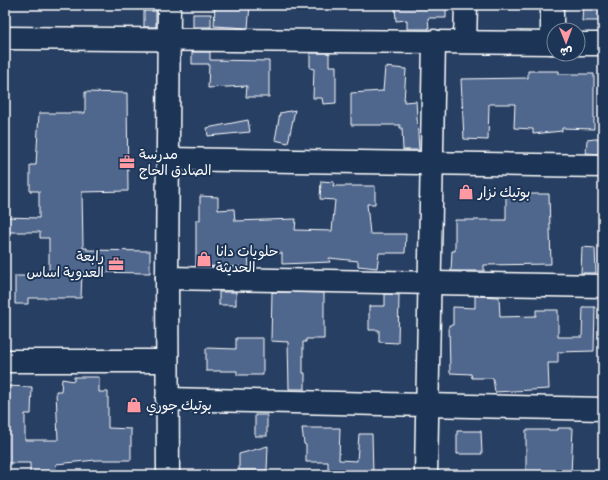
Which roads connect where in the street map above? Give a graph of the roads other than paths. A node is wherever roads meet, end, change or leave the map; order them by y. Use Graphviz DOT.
graph roads {
  1 [pos="169,5"];
  2 [pos="466,5"];
  3 [pos="552,5"];
  4 [pos="552,22"];
  5 [pos="5,38"];
  6 [pos="168,41"];
  7 [pos="465,41"];
  8 [pos="434,42"];
  9 [pos="546,44"];
  10 [pos="586,44"];
  11 [pos="603,44"];
  12 [pos="167,159"];
  13 [pos="432,162"];
  14 [pos="603,166"];
  15 [pos="166,278"];
  16 [pos="429,282"];
  17 [pos="603,286"];
  18 [pos="5,361"];
  19 [pos="166,361"];
  20 [pos="167,399"];
  21 [pos="426,405"];
  22 [pos="603,409"];
  23 [pos="168,475"];
  24 [pos="426,475"];
  1 -- 6 [label="street"];
  2 -- 7 [label="street"];
  3 -- 4 [label="street"];
  5 -- 6 [label="street"];
  6 -- 8 [label="street"];
  6 -- 12 [label="street"];
  7 -- 8 [label="street"];
  7 -- 9 [label="street"];
  8 -- 13 [label="street"];
  10 -- 11 [label="street"];
  12 -- 13 [label="street"];
  12 -- 15 [label="street"];
  13 -- 14 [label="street"];
  13 -- 16 [label="street"];
  15 -- 16 [label="street"];
  15 -- 19 [label="street"];
  16 -- 17 [label="street"];
  16 -- 21 [label="street"];
  18 -- 19 [label="street"];
  19 -- 20 [label="street"];
  20 -- 21 [label="street"];
  20 -- 23 [label="street"];
  21 -- 22 [label="street"];
  21 -- 24 [label="street"];
}
